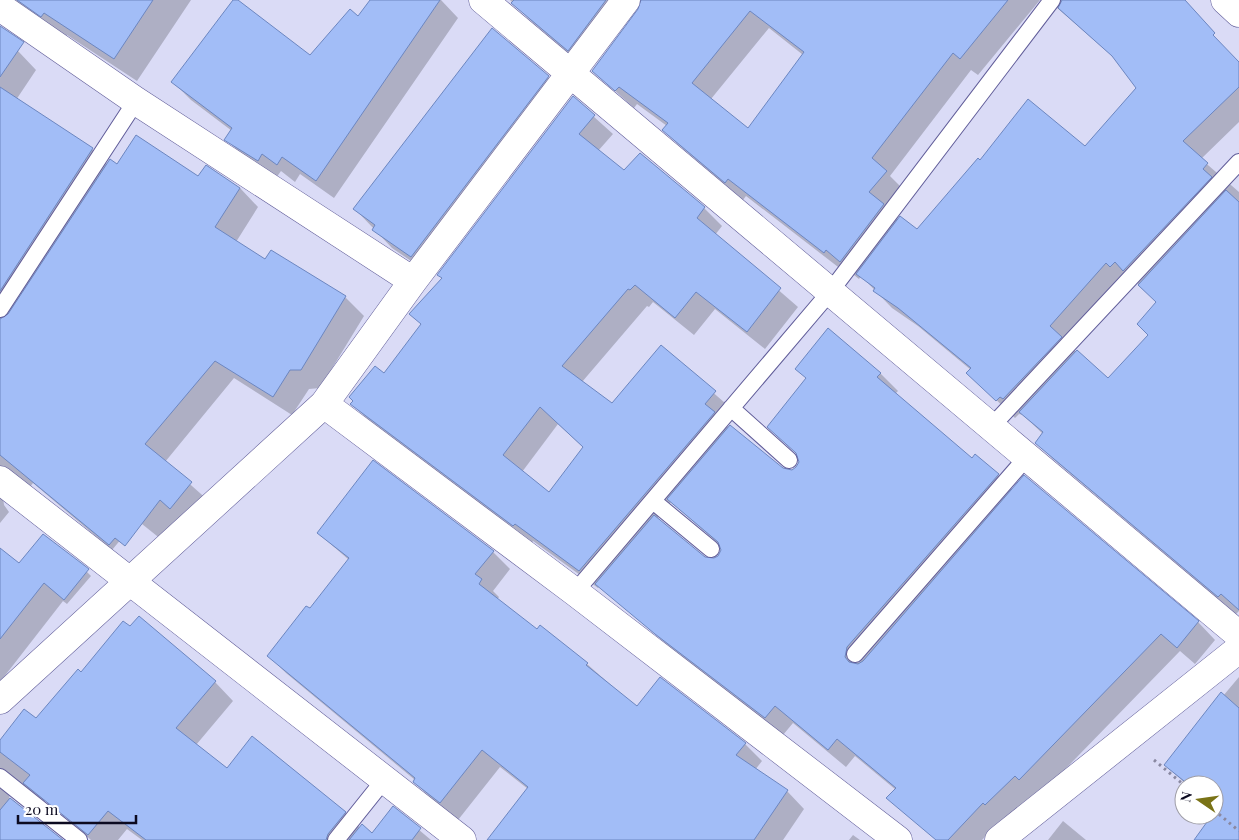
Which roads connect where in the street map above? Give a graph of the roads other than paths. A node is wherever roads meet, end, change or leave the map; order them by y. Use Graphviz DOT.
graph roads {
  1 [pos="483,0"];
  2 [pos="626,0"];
  3 [pos="1052,0"];
  4 [pos="1226,0"];
  5 [pos="0,7"];
  6 [pos="1239,13"];
  7 [pos="570,75"];
  8 [pos="136,102"];
  9 [pos="1239,162"];
  10 [pos="413,281"];
  11 [pos="830,292"];
  12 [pos="0,308"];
  13 [pos="324,404"];
  14 [pos="731,408"];
  15 [pos="991,427"];
  16 [pos="1027,457"];
  17 [pos="789,460"];
  18 [pos="0,480"];
  19 [pos="653,501"];
  20 [pos="711,549"];
  21 [pos="131,581"];
  22 [pos="575,592"];
  23 [pos="1239,635"];
  24 [pos="1239,649"];
  25 [pos="855,654"];
  26 [pos="0,700"];
  27 [pos="0,777"];
  28 [pos="384,780"];
  29 [pos="79,840"];
  30 [pos="336,840"];
  31 [pos="462,840"];
  32 [pos="898,840"];
  33 [pos="999,840"];
  1 -- 7 [label="street"];
  2 -- 7 [label="street"];
  3 -- 11 [label="lane"];
  4 -- 6 [label="street"];
  5 -- 8 [label="street"];
  7 -- 10 [label="street"];
  7 -- 11 [label="street"];
  8 -- 10 [label="street"];
  8 -- 12 [label="lane"];
  9 -- 15 [label="lane"];
  10 -- 13 [label="street"];
  11 -- 14 [label="lane"];
  11 -- 15 [label="street"];
  13 -- 21 [label="street"];
  13 -- 22 [label="street"];
  14 -- 17 [label="lane"];
  14 -- 19 [label="lane"];
  15 -- 16 [label="street"];
  16 -- 23 [label="street"];
  16 -- 25 [label="lane"];
  18 -- 21 [label="street"];
  19 -- 20 [label="lane"];
  19 -- 22 [label="lane"];
  21 -- 26 [label="street"];
  21 -- 28 [label="street"];
  22 -- 32 [label="street"];
  24 -- 33 [label="street"];
  27 -- 29 [label="lane"];
  28 -- 30 [label="lane"];
  28 -- 31 [label="street"];
}
